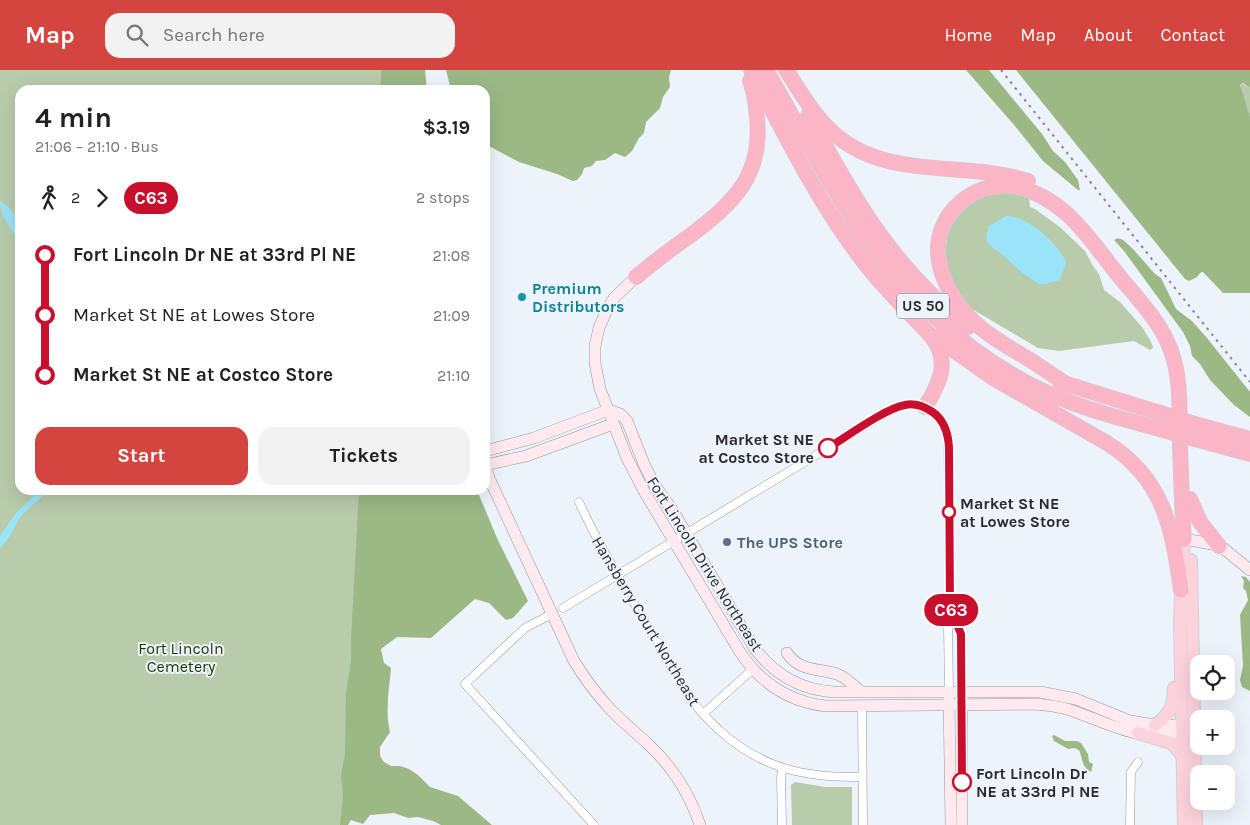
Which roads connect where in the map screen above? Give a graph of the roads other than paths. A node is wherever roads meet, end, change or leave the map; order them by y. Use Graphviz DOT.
graph roads {
  1 [pos="746,70"];
  2 [pos="751,70"];
  3 [pos="766,70"];
  4 [pos="781,70"];
  5 [pos="786,70"];
  6 [pos="636,276"];
  7 [pos="922,327"];
  8 [pos="1068,385"];
  9 [pos="925,407"];
  10 [pos="608,410"];
  11 [pos="613,424"];
  12 [pos="1250,439"];
  13 [pos="490,450"];
  14 [pos="1250,454"];
  15 [pos="490,464"];
  16 [pos="490,478"];
  17 [pos="1190,499"];
  18 [pos="578,502"];
  19 [pos="1163,507"];
  20 [pos="686,534"];
  21 [pos="1187,540"];
  22 [pos="674,542"];
  23 [pos="1219,546"];
  24 [pos="1250,570"];
  25 [pos="617,575"];
  26 [pos="1181,590"];
  27 [pos="563,608"];
  28 [pos="950,608"];
  29 [pos="552,614"];
  30 [pos="1180,622"];
  31 [pos="787,653"];
  32 [pos="753,669"];
  33 [pos="949,691"];
  34 [pos="962,691"];
  35 [pos="860,692"];
  36 [pos="950,705"];
  37 [pos="962,705"];
  38 [pos="862,707"];
  39 [pos="703,714"];
  40 [pos="1154,725"];
  41 [pos="1186,727"];
  42 [pos="1138,733"];
  43 [pos="1183,756"];
  44 [pos="1138,762"];
  45 [pos="783,768"];
  46 [pos="862,777"];
  47 [pos="956,803"];
  48 [pos="594,825"];
  49 [pos="700,825"];
  50 [pos="782,825"];
  51 [pos="862,825"];
  52 [pos="951,825"];
  53 [pos="962,825"];
  54 [pos="1130,825"];
  55 [pos="1184,825"];
  56 [pos="1196,825"];
  1 -- 6 [label="highway"];
  2 -- 7 [label="highway"];
  3 -- 14 [label="highway, US 50, bridge"];
  4 -- 8 [label="highway, US 50"];
  5 -- 17 [label="highway"];
  6 -- 10 [label="street, Fort Lincoln Drive Northeast"];
  7 -- 9 [label="highway"];
  7 -- 19 [label="highway"];
  8 -- 12 [label="highway, US 50, bridge"];
  8 -- 21 [label="highway"];
  9 -- 20 [label="street"];
  9 -- 28 [label="street"];
  10 -- 11 [label="street, Fort Lincoln Drive Northeast"];
  10 -- 13 [label="street"];
  10 -- 20 [label="street, Fort Lincoln Drive Northeast"];
  11 -- 15 [label="street"];
  11 -- 22 [label="street, Fort Lincoln Drive Northeast"];
  16 -- 29 [label="street"];
  17 -- 21 [label="highway"];
  17 -- 23 [label="highway"];
  18 -- 25 [label="street, Hansberry Court Northeast"];
  19 -- 21 [label="highway"];
  19 -- 26 [label="highway"];
  20 -- 22 [label="street"];
  20 -- 35 [label="street, Fort Lincoln Drive Northeast"];
  21 -- 23 [label="street"];
  21 -- 26 [label="main road"];
  21 -- 41 [label="main road"];
  22 -- 25 [label="street"];
  22 -- 32 [label="street, Fort Lincoln Drive Northeast"];
  23 -- 24 [label="street"];
  25 -- 27 [label="street"];
  25 -- 39 [label="street, Hansberry Court Northeast"];
  26 -- 30 [label="main road"];
  28 -- 33 [label="street"];
  28 -- 34 [label="street"];
  29 -- 48 [label="street"];
  29 -- 49 [label="street"];
  30 -- 40 [label="main road"];
  30 -- 41 [label="main road"];
  31 -- 35 [label="street"];
  32 -- 38 [label="street, Fort Lincoln Drive Northeast"];
  32 -- 39 [label="street"];
  33 -- 34 [label="street, Fort Lincoln Drive Northeast"];
  33 -- 35 [label="street, Fort Lincoln Drive Northeast"];
  33 -- 36 [label="street"];
  34 -- 37 [label="street"];
  34 -- 40 [label="street, Fort Lincoln Drive Northeast"];
  36 -- 37 [label="street, Fort Lincoln Drive Northeast"];
  36 -- 38 [label="street, Fort Lincoln Drive Northeast"];
  36 -- 47 [label="street"];
  37 -- 42 [label="street, Fort Lincoln Drive Northeast"];
  37 -- 47 [label="street"];
  38 -- 46 [label="street"];
  39 -- 45 [label="street, Hansberry Court Northeast"];
  40 -- 41 [label="street, Fort Lincoln Drive Northeast"];
  41 -- 42 [label="street, Fort Lincoln Drive Northeast"];
  41 -- 43 [label="main road"];
  41 -- 56 [label="main road"];
  42 -- 43 [label="main road"];
  43 -- 55 [label="main road"];
  44 -- 54 [label="street"];
  45 -- 46 [label="street, Hansberry Court Northeast"];
  45 -- 50 [label="street"];
  46 -- 51 [label="street"];
  47 -- 52 [label="street"];
  47 -- 53 [label="street"];
}
